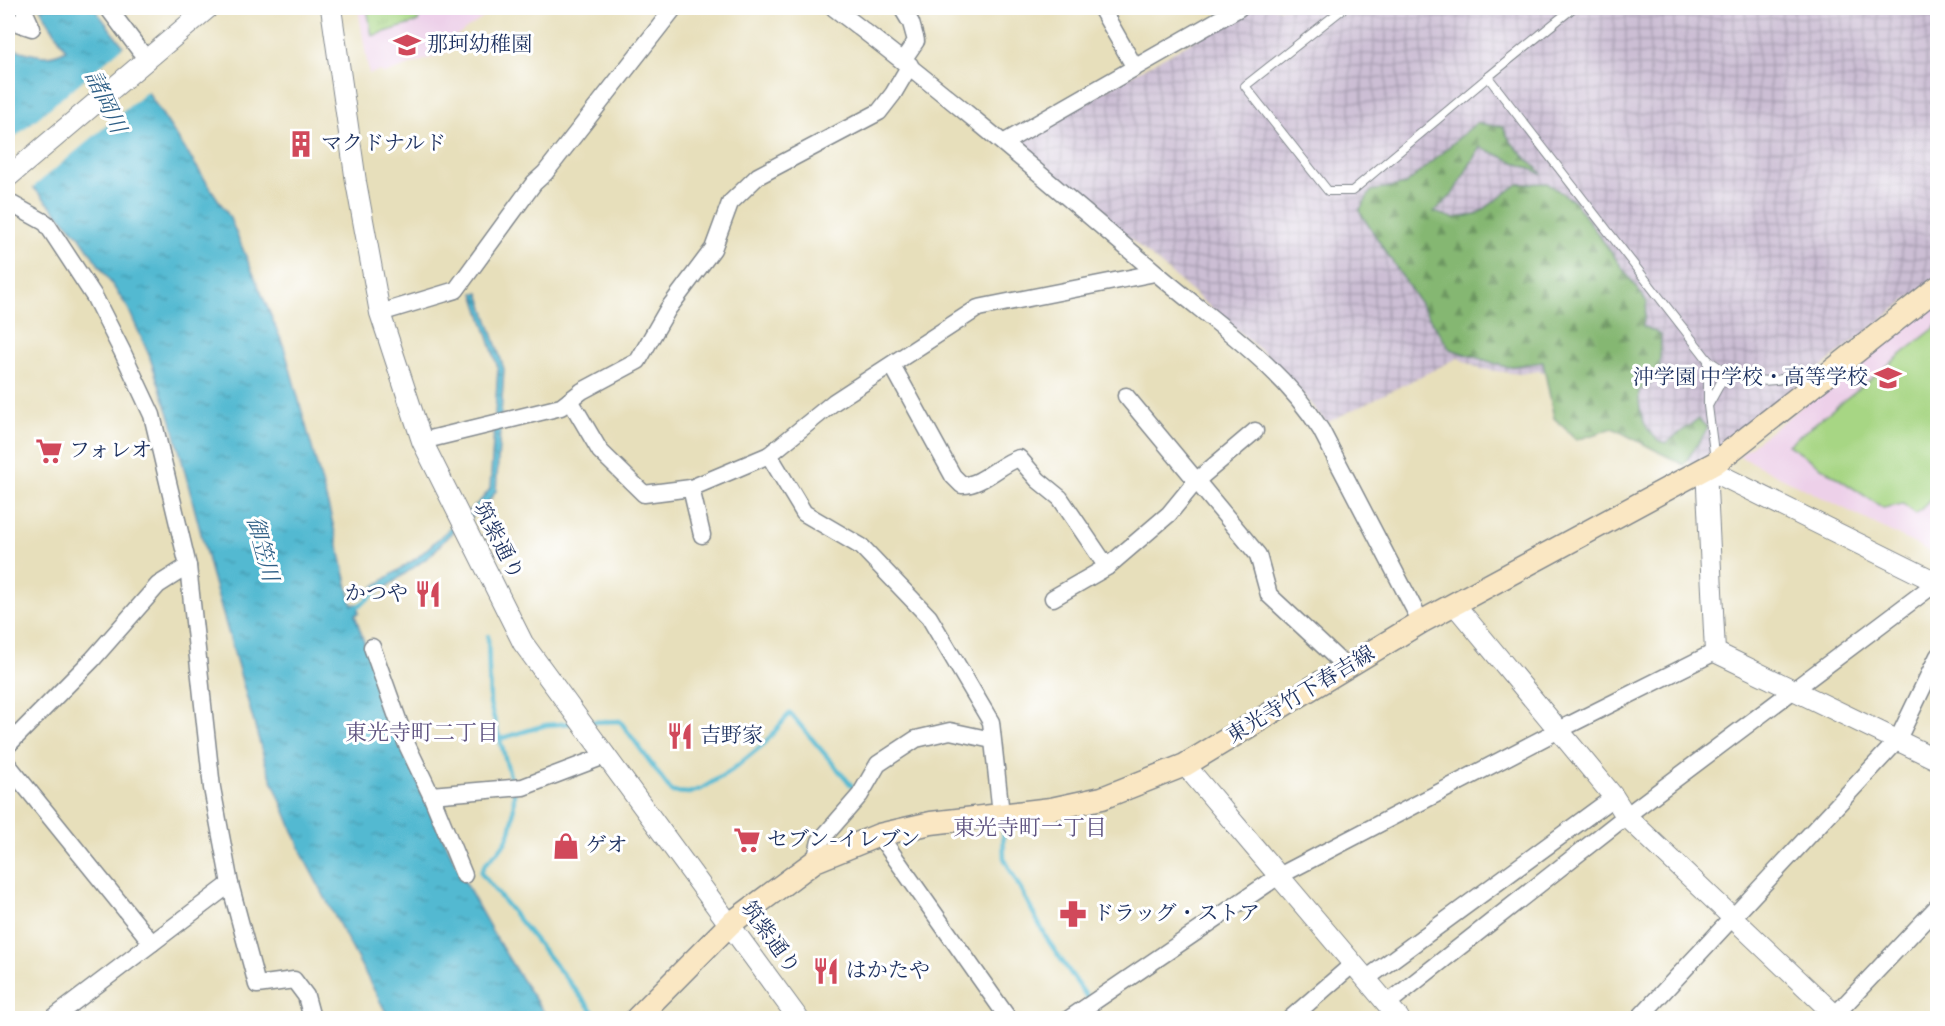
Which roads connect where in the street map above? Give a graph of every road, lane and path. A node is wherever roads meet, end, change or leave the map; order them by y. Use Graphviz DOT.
graph roads {
  1 [pos="23,8"];
  2 [pos="108,8"];
  3 [pos="208,8"];
  4 [pos="331,8"];
  5 [pos="674,8"];
  6 [pos="834,8"];
  7 [pos="902,8"];
  8 [pos="1101,8"];
  9 [pos="1239,8"];
  10 [pos="1344,8"];
  11 [pos="1573,8"];
  12 [pos="8,20"];
  13 [pos="147,60"];
  14 [pos="907,63"];
  15 [pos="1134,66"];
  16 [pos="1488,77"];
  17 [pos="1005,142"];
  18 [pos="8,177"];
  19 [pos="8,202"];
  20 [pos="1155,273"];
  21 [pos="1938,287"];
  22 [pos="380,313"];
  23 [pos="1708,360"];
  24 [pos="892,366"];
  25 [pos="1726,373"];
  26 [pos="1785,378"];
  27 [pos="1126,396"];
  28 [pos="570,400"];
  29 [pos="1708,406"];
  30 [pos="1255,432"];
  31 [pos="422,441"];
  32 [pos="769,455"];
  33 [pos="1711,466"];
  34 [pos="1196,481"];
  35 [pos="691,488"];
  36 [pos="702,535"];
  37 [pos="188,566"];
  38 [pos="1107,567"];
  39 [pos="1937,583"];
  40 [pos="1053,598"];
  41 [pos="1455,605"];
  42 [pos="1422,622"];
  43 [pos="372,647"];
  44 [pos="1715,652"];
  45 [pos="1938,656"];
  46 [pos="1346,667"];
  47 [pos="1793,690"];
  48 [pos="1557,730"];
  49 [pos="992,740"];
  50 [pos="1897,741"];
  51 [pos="8,745"];
  52 [pos="607,754"];
  53 [pos="1938,760"];
  54 [pos="8,765"];
  55 [pos="1185,765"];
  56 [pos="431,795"];
  57 [pos="1614,797"];
  58 [pos="1001,814"];
  59 [pos="1626,816"];
  60 [pos="879,835"];
  61 [pos="815,861"];
  62 [pos="464,875"];
  63 [pos="1277,877"];
  64 [pos="230,884"];
  65 [pos="1938,906"];
  66 [pos="1734,918"];
  67 [pos="730,924"];
  68 [pos="152,943"];
  69 [pos="1359,971"];
  70 [pos="1393,1011"];
  71 [pos="1837,1017"];
  72 [pos="53,1018"];
  73 [pos="312,1018"];
  74 [pos="637,1018"];
  75 [pos="798,1018"];
  76 [pos="1008,1018"];
  77 [pos="1070,1018"];
  78 [pos="1292,1018"];
  79 [pos="1639,1018"];
  1 -- 12 [label="street"];
  2 -- 13 [label="street"];
  3 -- 13 [label="street"];
  4 -- 22 [label="street, 筑紫通り"];
  5 -- 22 [label="street"];
  6 -- 14 [label="street"];
  7 -- 14 [label="street"];
  8 -- 15 [label="street"];
  9 -- 15 [label="street"];
  10 -- 16 [label="lane"];
  11 -- 16 [label="lane"];
  13 -- 18 [label="street"];
  14 -- 17 [label="street"];
  14 -- 28 [label="street"];
  15 -- 17 [label="street"];
  16 -- 23 [label="lane"];
  17 -- 20 [label="street"];
  19 -- 37 [label="street"];
  20 -- 24 [label="street"];
  20 -- 42 [label="street"];
  21 -- 33 [label="main road, 東光寺竹下春吉線"];
  22 -- 31 [label="street, 筑紫通り"];
  23 -- 25 [label="lane"];
  23 -- 29 [label="lane"];
  24 -- 32 [label="street"];
  24 -- 38 [label="street"];
  25 -- 26 [label="lane"];
  25 -- 29 [label="lane"];
  27 -- 34 [label="street"];
  28 -- 31 [label="street"];
  28 -- 35 [label="street"];
  29 -- 33 [label="lane"];
  30 -- 34 [label="street"];
  31 -- 52 [label="street, 筑紫通り"];
  32 -- 35 [label="street"];
  32 -- 49 [label="street"];
  33 -- 39 [label="street"];
  33 -- 41 [label="main road, 東光寺竹下春吉線"];
  33 -- 44 [label="street"];
  34 -- 38 [label="street"];
  34 -- 46 [label="street"];
  35 -- 36 [label="street"];
  37 -- 51 [label="street"];
  37 -- 64 [label="street"];
  38 -- 40 [label="street"];
  39 -- 47 [label="street"];
  41 -- 42 [label="main road, 東光寺竹下春吉線"];
  41 -- 48 [label="street"];
  42 -- 46 [label="main road, 東光寺竹下春吉線"];
  43 -- 56 [label="street"];
  44 -- 47 [label="street"];
  44 -- 48 [label="street"];
  45 -- 50 [label="street"];
  46 -- 55 [label="main road, 東光寺竹下春吉線"];
  47 -- 50 [label="street"];
  47 -- 59 [label="street"];
  48 -- 57 [label="street"];
  48 -- 63 [label="street"];
  49 -- 58 [label="street"];
  49 -- 61 [label="street"];
  50 -- 53 [label="street"];
  50 -- 66 [label="street"];
  52 -- 56 [label="street"];
  52 -- 67 [label="street, 筑紫通り"];
  54 -- 68 [label="street"];
  55 -- 58 [label="main road, 東光寺竹下春吉線"];
  55 -- 63 [label="street"];
  56 -- 62 [label="street"];
  57 -- 59 [label="street"];
  57 -- 69 [label="street"];
  58 -- 60 [label="main road, 東光寺竹下春吉線"];
  59 -- 66 [label="street"];
  59 -- 70 [label="street"];
  60 -- 61 [label="main road, 東光寺竹下春吉線"];
  60 -- 76 [label="street"];
  61 -- 67 [label="main road, 東光寺竹下春吉線"];
  63 -- 69 [label="street"];
  63 -- 77 [label="street"];
  64 -- 68 [label="street"];
  64 -- 73 [label="street"];
  65 -- 71 [label="street"];
  66 -- 71 [label="street"];
  66 -- 79 [label="street"];
  67 -- 74 [label="main road, 東光寺竹下春吉線"];
  67 -- 75 [label="street, 筑紫通り"];
  68 -- 72 [label="street"];
  69 -- 70 [label="street"];
  69 -- 78 [label="street"];
}
